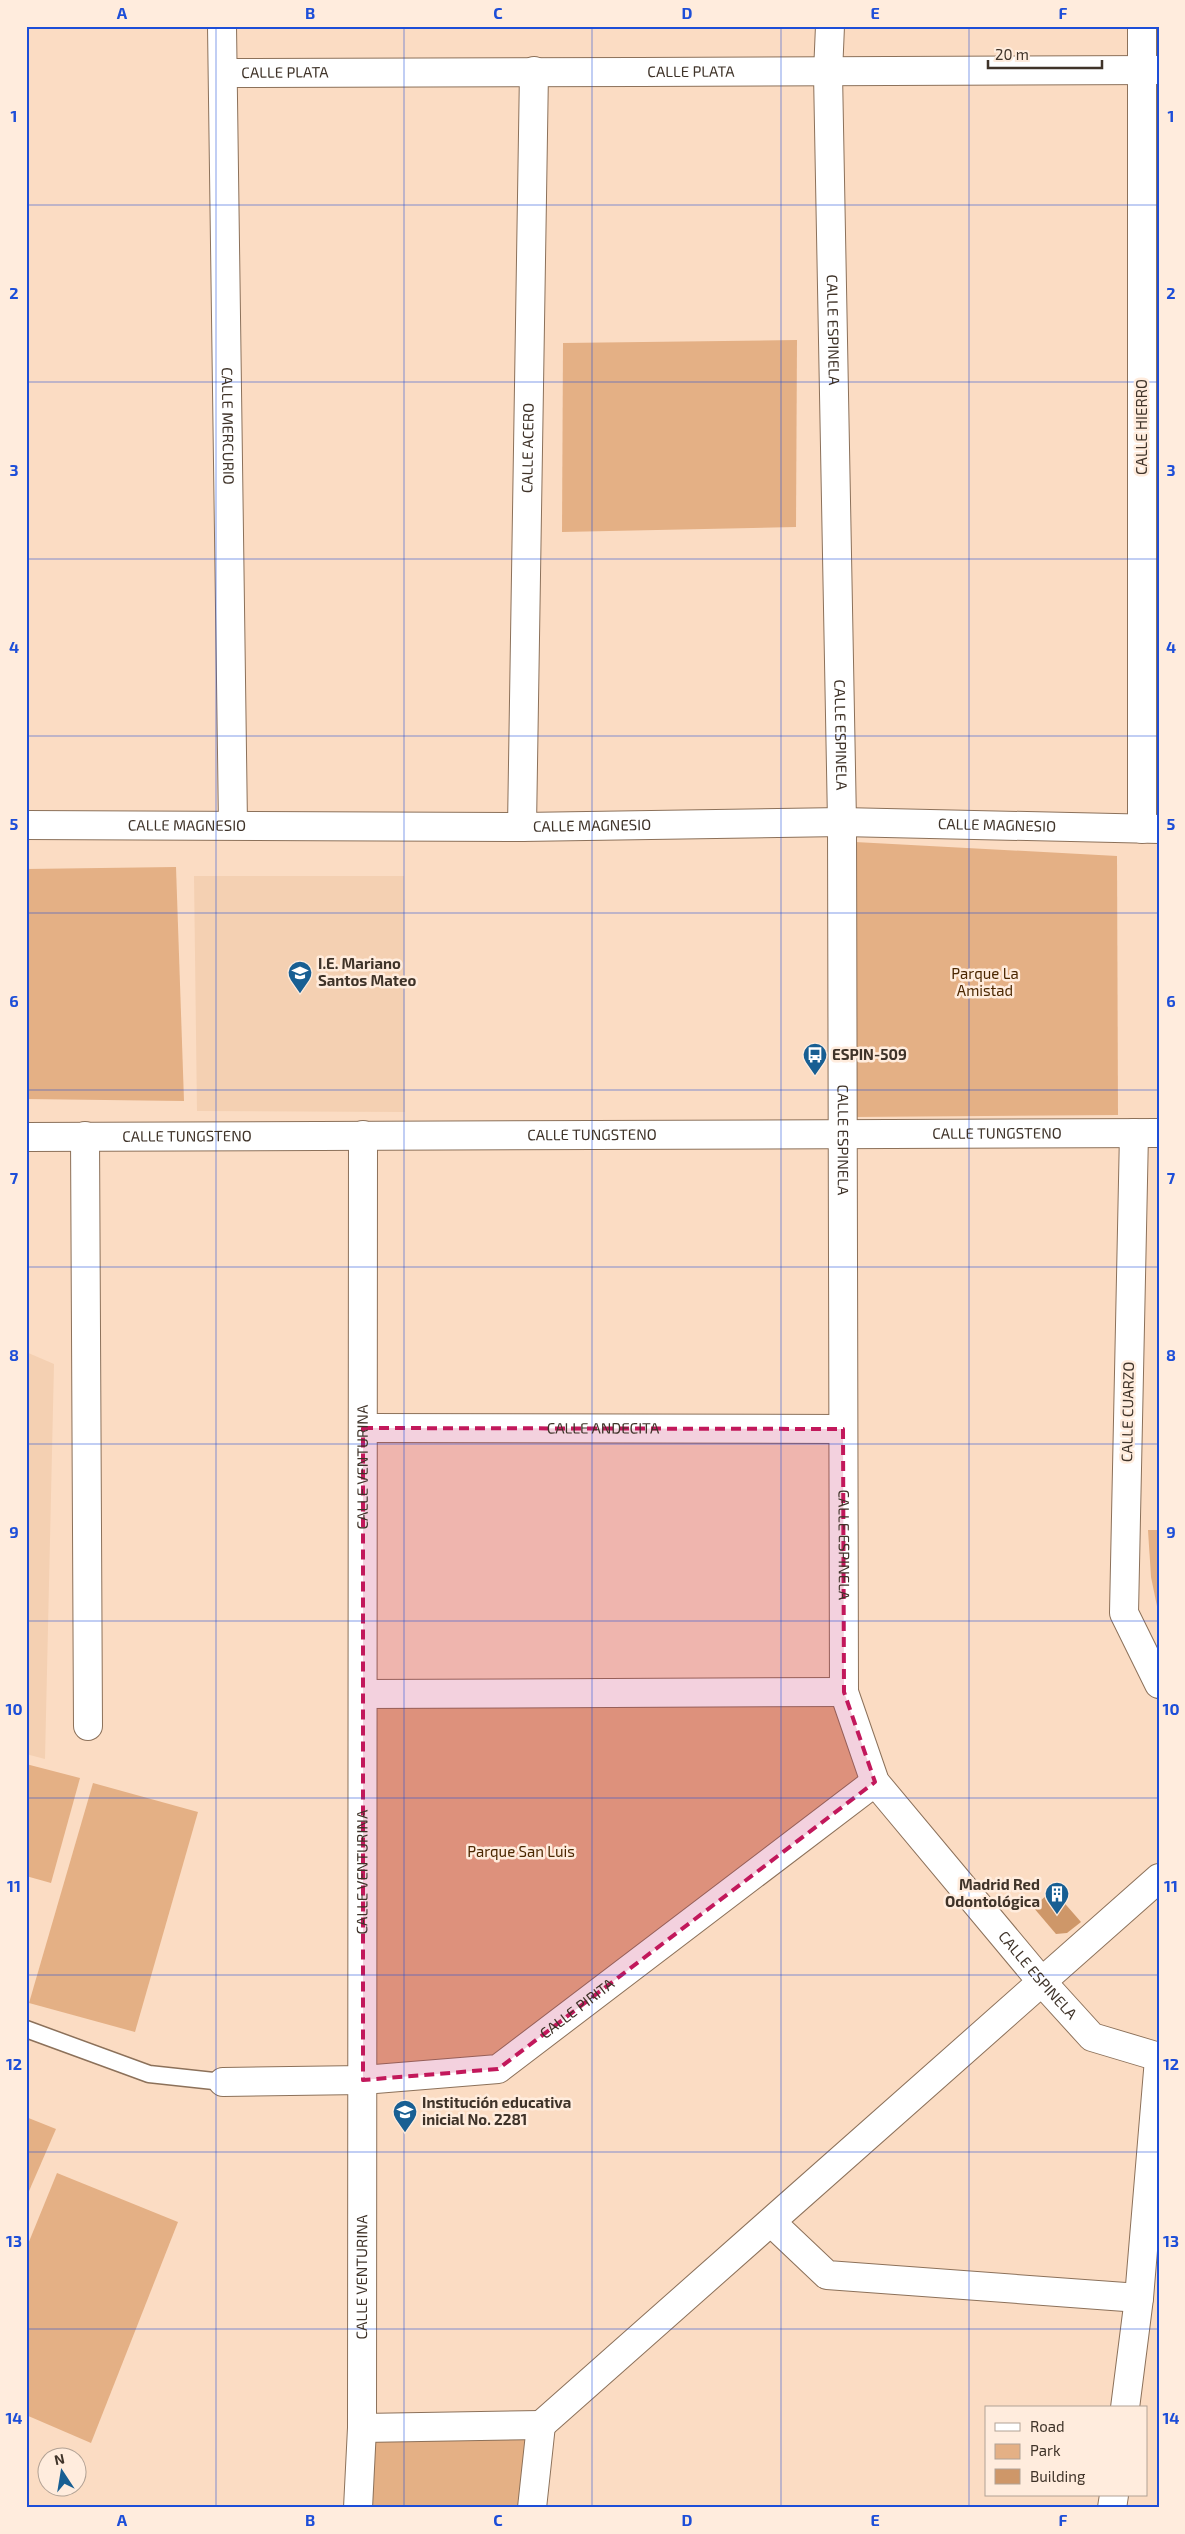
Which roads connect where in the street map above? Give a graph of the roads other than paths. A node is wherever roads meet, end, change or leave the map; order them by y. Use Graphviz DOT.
graph roads {
  1 [pos="222,26"];
  2 [pos="830,26"];
  3 [pos="1142,26"];
  4 [pos="1150,70"];
  5 [pos="534,71"];
  6 [pos="223,73"];
  7 [pos="828,73"];
  8 [pos="842,822"];
  9 [pos="26,825"];
  10 [pos="233,825"];
  11 [pos="522,827"];
  12 [pos="1150,829"];
  13 [pos="1146,1133"];
  14 [pos="842,1134"];
  15 [pos="364,1135"];
  16 [pos="26,1136"];
  17 [pos="84,1136"];
  18 [pos="363,1428"];
  19 [pos="843,1429"];
  20 [pos="1159,1684"];
  21 [pos="844,1692"];
  22 [pos="363,1694"];
  23 [pos="88,1726"];
  24 [pos="875,1782"];
  25 [pos="1159,1878"];
  26 [pos="1042,1982"];
  27 [pos="26,2029"];
  28 [pos="1159,2058"];
  29 [pos="363,2080"];
  30 [pos="223,2082"];
  31 [pos="771,2222"];
  32 [pos="1139,2298"];
  33 [pos="1125,2406"];
  34 [pos="541,2425"];
  35 [pos="362,2428"];
  36 [pos="358,2508"];
  37 [pos="532,2508"];
  1 -- 6 [label="street, CALLE MERCURIO"];
  2 -- 7 [label="street, CALLE ESPINELA"];
  3 -- 4 [label="street, CALLE HIERRO"];
  4 -- 7 [label="street, CALLE PLATA"];
  4 -- 12 [label="street, CALLE HIERRO"];
  5 -- 6 [label="street, CALLE PLATA"];
  5 -- 7 [label="street, CALLE PLATA"];
  5 -- 11 [label="street, CALLE ACERO"];
  6 -- 10 [label="street, CALLE MERCURIO"];
  7 -- 8 [label="street, CALLE ESPINELA"];
  8 -- 11 [label="street, CALLE MAGNESIO"];
  8 -- 12 [label="street, CALLE MAGNESIO"];
  8 -- 14 [label="street, CALLE ESPINELA"];
  9 -- 10 [label="street, CALLE MAGNESIO"];
  10 -- 11 [label="street, CALLE MAGNESIO"];
  13 -- 14 [label="street, CALLE TUNGSTENO"];
  13 -- 20 [label="street, CALLE CUARZO"];
  14 -- 15 [label="street, CALLE TUNGSTENO"];
  14 -- 19 [label="street, CALLE ESPINELA"];
  15 -- 17 [label="street, CALLE TUNGSTENO"];
  15 -- 18 [label="street, CALLE VENTURINA"];
  16 -- 17 [label="street, CALLE TUNGSTENO"];
  17 -- 23 [label="street"];
  18 -- 19 [label="street, CALLE ANDECITA"];
  18 -- 22 [label="street, CALLE VENTURINA"];
  19 -- 21 [label="street, CALLE ESPINELA"];
  21 -- 22 [label="street"];
  21 -- 24 [label="street, CALLE ESPINELA"];
  22 -- 29 [label="street, CALLE VENTURINA"];
  24 -- 26 [label="street, CALLE ESPINELA"];
  24 -- 29 [label="street, CALLE PIRITA"];
  25 -- 26 [label="street"];
  26 -- 28 [label="street, CALLE ESPINELA"];
  26 -- 31 [label="street"];
  27 -- 30 [label="lane"];
  28 -- 32 [label="street"];
  29 -- 30 [label="street, CALLE PIRITA"];
  29 -- 35 [label="street, CALLE VENTURINA"];
  31 -- 32 [label="street"];
  31 -- 34 [label="street"];
  32 -- 33 [label="street"];
  34 -- 35 [label="street"];
  34 -- 37 [label="street"];
  35 -- 36 [label="street, CALLE VENTURINA"];
}
